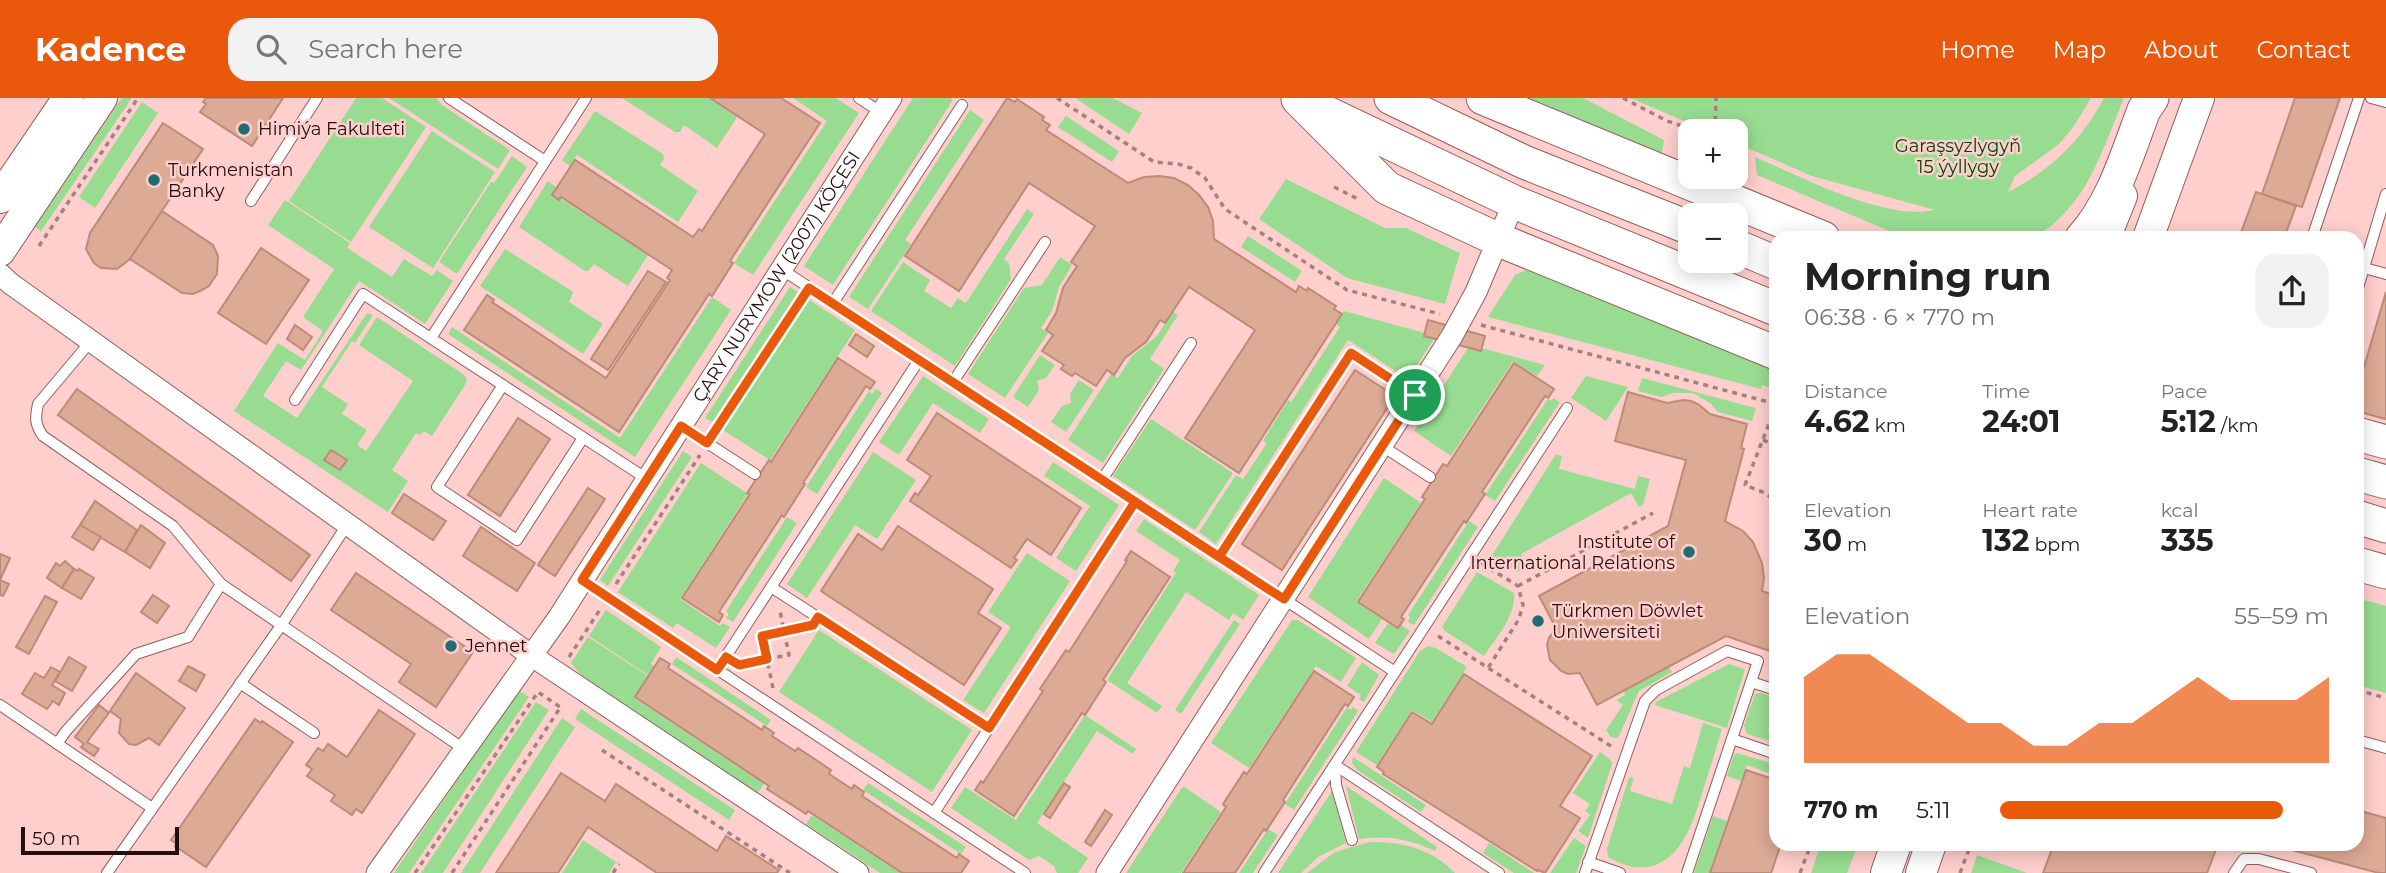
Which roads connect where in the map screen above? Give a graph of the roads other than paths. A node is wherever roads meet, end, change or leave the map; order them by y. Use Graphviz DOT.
graph roads {
  1 [pos="68,98"];
  2 [pos="102,98"];
  3 [pos="317,98"];
  4 [pos="449,98"];
  5 [pos="586,98"];
  6 [pos="859,98"];
  7 [pos="1391,98"];
  8 [pos="1483,98"];
  9 [pos="2152,98"];
  10 [pos="2161,98"];
  11 [pos="2199,98"];
  12 [pos="2359,98"];
  13 [pos="2371,98"];
  14 [pos="1296,99"];
  15 [pos="2386,102"];
  16 [pos="886,105"];
  17 [pos="962,105"];
  18 [pos="545,161"];
  19 [pos="2386,194"];
  20 [pos="0,198"];
  21 [pos="251,201"];
  22 [pos="1514,202"];
  23 [pos="1678,223"];
  24 [pos="1807,231"];
  25 [pos="2088,231"];
  26 [pos="2108,231"];
  27 [pos="2151,231"];
  28 [pos="2314,231"];
  29 [pos="1499,240"];
  30 [pos="1045,242"];
  31 [pos="0,250"];
  32 [pos="1748,251"];
  33 [pos="2364,258"];
  34 [pos="1769,259"];
  35 [pos="2364,268"];
  36 [pos="781,269"];
  37 [pos="0,274"];
  38 [pos="2386,274"];
  39 [pos="833,303"];
  40 [pos="1769,306"];
  41 [pos="430,338"];
  42 [pos="91,341"];
  43 [pos="1191,343"];
  44 [pos="1769,350"];
  45 [pos="919,360"];
  46 [pos="954,382"];
  47 [pos="503,386"];
  48 [pos="1415,395"];
  49 [pos="295,400"];
  50 [pos="1567,408"];
  51 [pos="681,426"];
  52 [pos="2364,436"];
  53 [pos="583,438"];
  54 [pos="2386,442"];
  55 [pos="1382,446"];
  56 [pos="755,474"];
  57 [pos="2364,476"];
  58 [pos="1430,477"];
  59 [pos="647,479"];
  60 [pos="1102,480"];
  61 [pos="2386,482"];
  62 [pos="1135,502"];
  63 [pos="2364,519"];
  64 [pos="348,525"];
  65 [pos="2386,526"];
  66 [pos="1219,557"];
  67 [pos="2364,566"];
  68 [pos="2386,572"];
  69 [pos="582,580"];
  70 [pos="220,584"];
  71 [pos="769,591"];
  72 [pos="1284,599"];
  73 [pos="282,624"];
  74 [pos="532,656"];
  75 [pos="717,670"];
  76 [pos="1395,672"];
  77 [pos="1751,682"];
  78 [pos="240,683"];
  79 [pos="1769,688"];
  80 [pos="0,705"];
  81 [pos="989,728"];
  82 [pos="314,733"];
  83 [pos="1732,739"];
  84 [pos="2364,742"];
  85 [pos="58,744"];
  86 [pos="2386,748"];
  87 [pos="464,749"];
  88 [pos="1769,752"];
  89 [pos="1335,765"];
  90 [pos="152,808"];
  91 [pos="934,813"];
  92 [pos="1352,841"];
  93 [pos="1893,851"];
  94 [pos="1929,851"];
  95 [pos="1587,868"];
  96 [pos="107,873"];
  97 [pos="377,873"];
  98 [pos="858,873"];
  99 [pos="1025,873"];
  100 [pos="1107,873"];
  101 [pos="1264,873"];
  102 [pos="1499,873"];
  103 [pos="1620,873"];
  104 [pos="1687,873"];
  105 [pos="1885,873"];
  106 [pos="1921,873"];
  107 [pos="2234,873"];
  108 [pos="2311,873"];
  1 -- 20 [label="main road"];
  2 -- 31 [label="main road"];
  3 -- 21 [label="lane"];
  4 -- 18 [label="lane"];
  5 -- 18 [label="lane"];
  6 -- 16 [label="lane"];
  7 -- 23 [label="main road"];
  8 -- 24 [label="main road"];
  9 -- 25 [label="main road"];
  10 -- 26 [label="main road"];
  11 -- 27 [label="main road"];
  12 -- 28 [label="lane"];
  13 -- 15 [label="lane"];
  14 -- 22 [label="main road"];
  14 -- 29 [label="main road"];
  16 -- 36 [label="street, ÇARY NURYMOW (2007) KÖÇESI"];
  17 -- 39 [label="lane"];
  18 -- 41 [label="lane"];
  19 -- 33 [label="lane"];
  22 -- 29 [label="street"];
  22 -- 40 [label="main road"];
  29 -- 44 [label="main road"];
  29 -- 48 [label="street"];
  30 -- 46 [label="lane"];
  32 -- 34 [label="main road"];
  35 -- 38 [label="lane"];
  36 -- 39 [label="lane"];
  36 -- 51 [label="street, ÇARY NURYMOW (2007) KÖÇESI"];
  37 -- 42 [label="street"];
  39 -- 45 [label="lane"];
  41 -- 47 [label="lane"];
  41 -- 49 [label="lane"];
  42 -- 64 [label="street"];
  42 -- 70 [label="lane"];
  43 -- 60 [label="lane"];
  45 -- 46 [label="lane"];
  45 -- 71 [label="lane"];
  46 -- 60 [label="lane"];
  47 -- 53 [label="lane"];
  47 -- 53 [label="lane"];
  48 -- 55 [label="street"];
  48 -- 66 [label="lane"];
  50 -- 76 [label="lane"];
  51 -- 56 [label="lane"];
  51 -- 59 [label="street, ÇARY NURYMOW (2007) KÖÇESI"];
  52 -- 54 [label="main road"];
  53 -- 59 [label="lane"];
  55 -- 58 [label="lane"];
  55 -- 72 [label="street"];
  57 -- 61 [label="main road"];
  59 -- 69 [label="street, ÇARY NURYMOW (2007) KÖÇESI"];
  60 -- 62 [label="lane"];
  62 -- 66 [label="lane"];
  62 -- 81 [label="lane"];
  63 -- 65 [label="main road"];
  64 -- 73 [label="lane"];
  64 -- 74 [label="street"];
  66 -- 72 [label="lane"];
  67 -- 68 [label="main road"];
  69 -- 74 [label="street, ÇARY NURYMOW (2007) KÖÇESI"];
  69 -- 75 [label="lane"];
  70 -- 73 [label="lane"];
  70 -- 85 [label="lane"];
  71 -- 75 [label="lane"];
  71 -- 81 [label="lane"];
  72 -- 76 [label="lane"];
  72 -- 100 [label="street"];
  73 -- 78 [label="lane"];
  73 -- 87 [label="lane"];
  74 -- 87 [label="street, ÇARY NURYMOW (2007) KÖÇESI"];
  74 -- 98 [label="street"];
  75 -- 91 [label="lane"];
  76 -- 89 [label="lane"];
  77 -- 79 [label="lane"];
  77 -- 83 [label="lane"];
  77 -- 95 [label="lane"];
  78 -- 82 [label="lane"];
  78 -- 90 [label="lane"];
  80 -- 85 [label="lane"];
  81 -- 91 [label="lane"];
  83 -- 88 [label="lane"];
  83 -- 104 [label="lane"];
  84 -- 86 [label="lane"];
  85 -- 90 [label="lane"];
  87 -- 97 [label="street, ÇARY NURYMOW (2007) KÖÇESI"];
  89 -- 92 [label="lane"];
  89 -- 101 [label="lane"];
  89 -- 102 [label="lane"];
  90 -- 96 [label="lane"];
  91 -- 99 [label="lane"];
  93 -- 105 [label="main road"];
  94 -- 106 [label="main road"];
  95 -- 103 [label="lane"];
  107 -- 108 [label="lane"];
}
